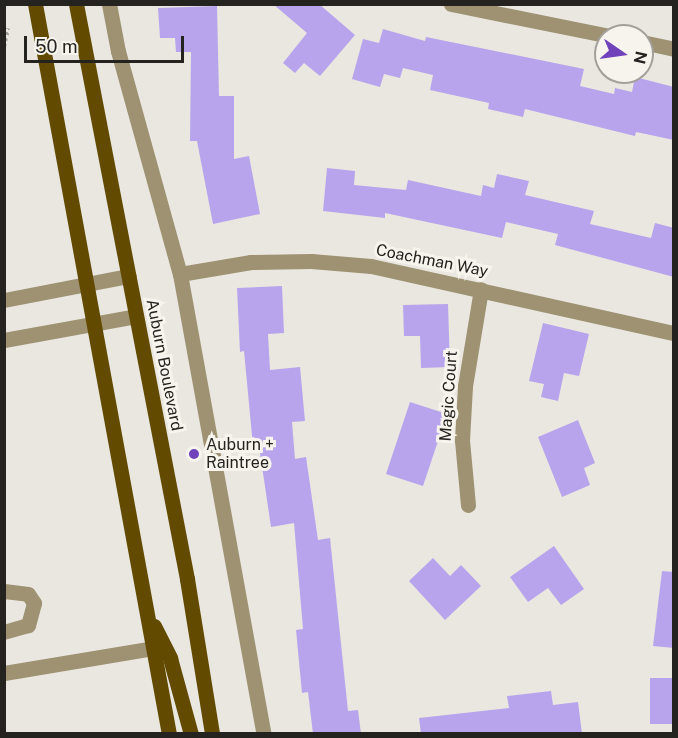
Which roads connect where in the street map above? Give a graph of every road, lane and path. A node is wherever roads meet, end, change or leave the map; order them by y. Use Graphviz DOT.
graph roads {
  1 [pos="35,4"];
  2 [pos="76,4"];
  3 [pos="109,4"];
  4 [pos="451,4"];
  5 [pos="8,28"];
  6 [pos="594,33"];
  7 [pos="654,45"];
  8 [pos="4,47"];
  9 [pos="674,49"];
  10 [pos="180,274"];
  11 [pos="129,276"];
  12 [pos="85,284"];
  13 [pos="481,289"];
  14 [pos="4,300"];
  15 [pos="136,316"];
  16 [pos="92,324"];
  17 [pos="674,333"];
  18 [pos="4,340"];
  19 [pos="468,506"];
  20 [pos="4,591"];
  21 [pos="145,609"];
  22 [pos="4,632"];
  23 [pos="153,648"];
  24 [pos="4,673"];
  25 [pos="169,734"];
  26 [pos="191,734"];
  27 [pos="212,734"];
  28 [pos="264,734"];
  1 -- 12 [label="main road"];
  2 -- 11 [label="main road, Auburn Boulevard"];
  3 -- 10 [label="street"];
  4 -- 6 [label="street"];
  5 -- 8 [label="path"];
  7 -- 9 [label="street"];
  10 -- 13 [label="street, Coachman Way"];
  10 -- 28 [label="street"];
  11 -- 12 [label="street"];
  11 -- 15 [label="main road, Auburn Boulevard"];
  12 -- 14 [label="street"];
  12 -- 16 [label="main road"];
  13 -- 17 [label="street, Coachman Way"];
  13 -- 19 [label="street, Magic Court"];
  15 -- 16 [label="street"];
  15 -- 27 [label="main road, Auburn Boulevard"];
  16 -- 18 [label="street"];
  16 -- 21 [label="main road"];
  20 -- 22 [label="street"];
  21 -- 23 [label="main road"];
  21 -- 26 [label="main road"];
  23 -- 24 [label="street"];
  23 -- 25 [label="main road"];
}
